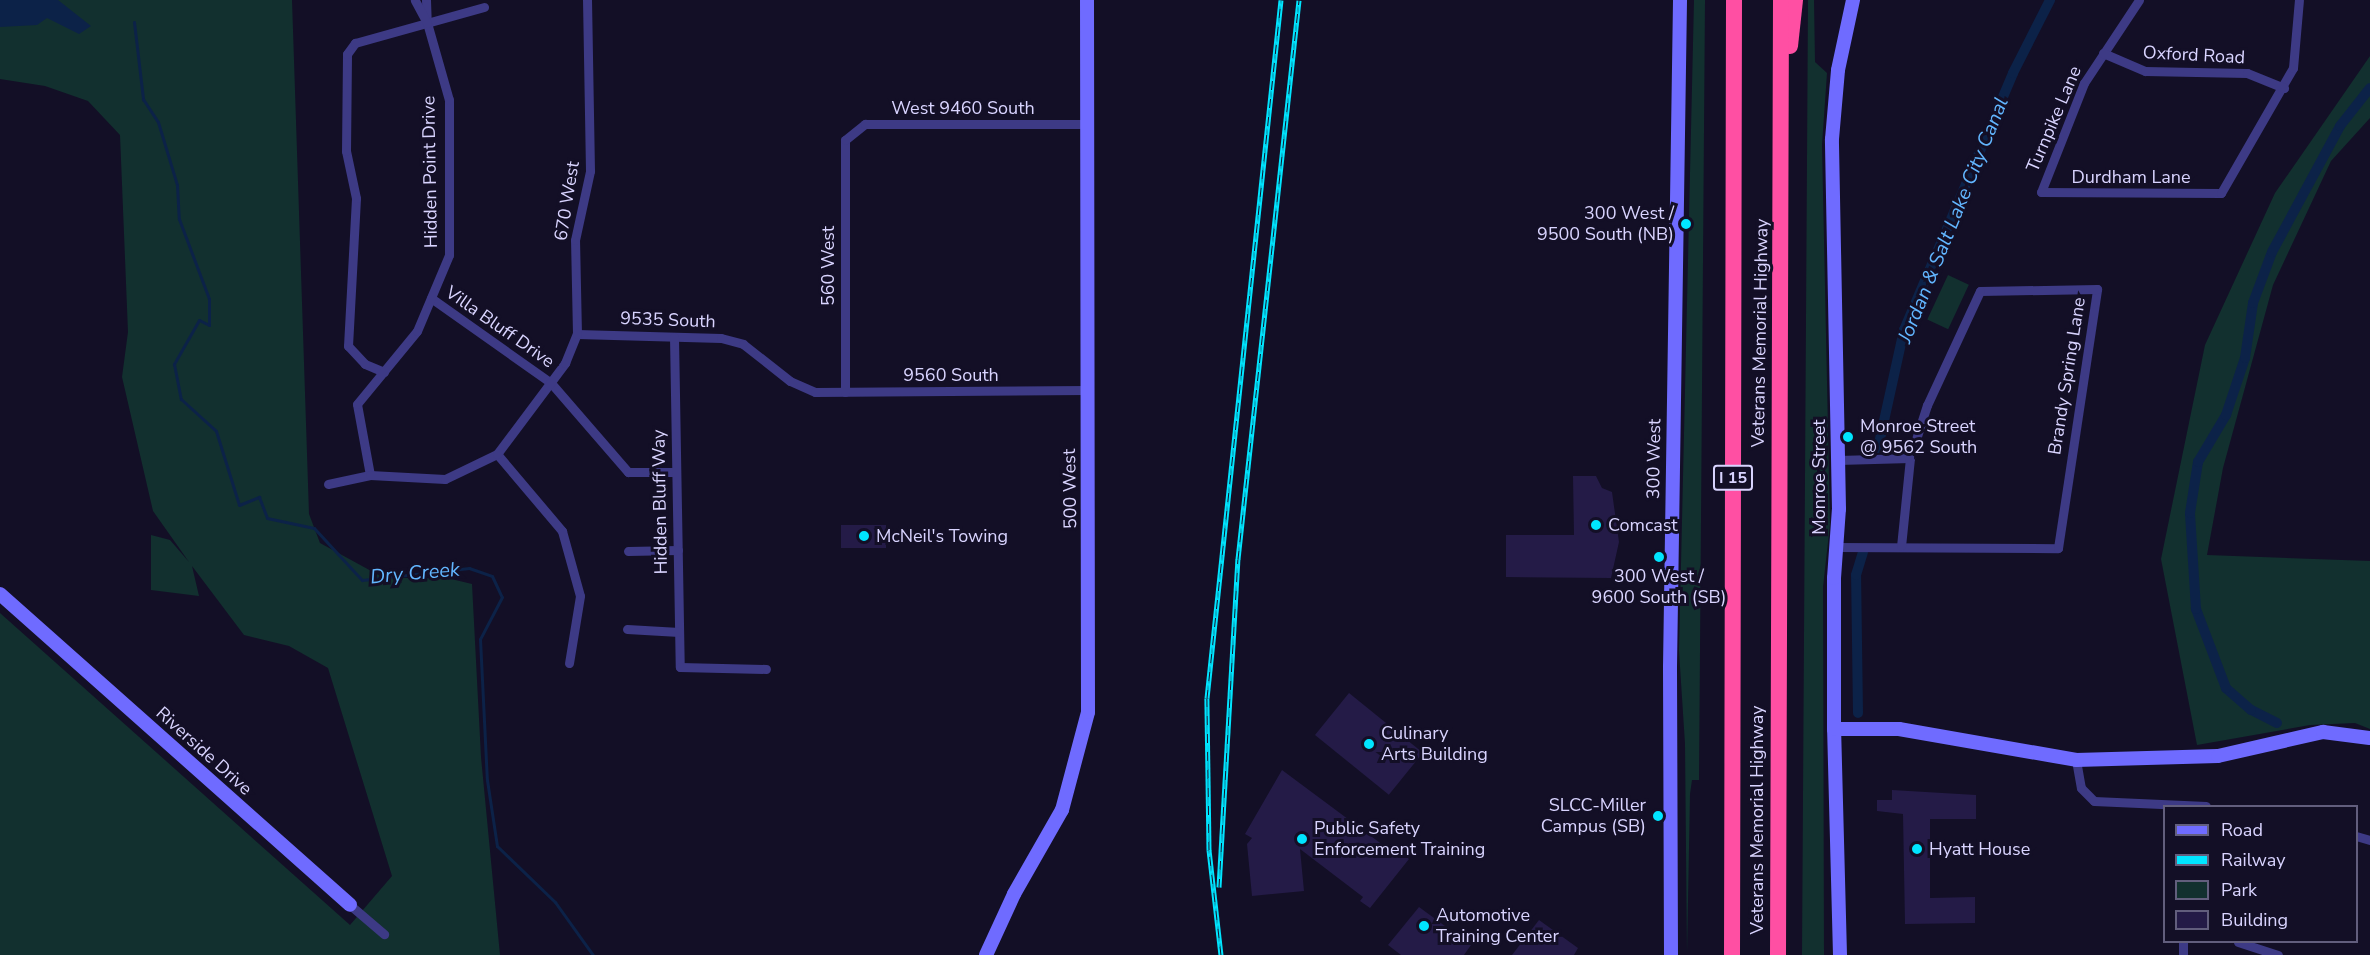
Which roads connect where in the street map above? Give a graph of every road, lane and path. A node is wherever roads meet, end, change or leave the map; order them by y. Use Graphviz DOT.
graph roads {
  1 [pos="415,0"];
  2 [pos="426,0"];
  3 [pos="587,0"];
  4 [pos="1087,0"];
  5 [pos="1680,0"];
  6 [pos="1734,0"];
  7 [pos="1781,0"];
  8 [pos="1795,0"];
  9 [pos="1853,0"];
  10 [pos="2139,0"];
  11 [pos="2300,0"];
  12 [pos="484,7"];
  13 [pos="427,22"];
  14 [pos="2103,53"];
  15 [pos="2284,88"];
  16 [pos="1086,124"];
  17 [pos="845,141"];
  18 [pos="1781,173"];
  19 [pos="2041,192"];
  20 [pos="431,298"];
  21 [pos="577,334"];
  22 [pos="674,337"];
  23 [pos="384,372"];
  24 [pos="551,383"];
  25 [pos="1087,390"];
  26 [pos="815,392"];
  27 [pos="845,392"];
  28 [pos="497,454"];
  29 [pos="1910,458"];
  30 [pos="1838,460"];
  31 [pos="676,472"];
  32 [pos="370,475"];
  33 [pos="328,484"];
  34 [pos="1901,546"];
  35 [pos="1836,547"];
  36 [pos="678,550"];
  37 [pos="628,551"];
  38 [pos="0,594"];
  39 [pos="627,629"];
  40 [pos="680,632"];
  41 [pos="569,663"];
  42 [pos="766,669"];
  43 [pos="1834,729"];
  44 [pos="2370,738"];
  45 [pos="2076,760"];
  46 [pos="2184,804"];
  47 [pos="350,905"];
  48 [pos="384,934"];
  49 [pos="2241,943"];
  50 [pos="986,955"];
  51 [pos="1671,955"];
  52 [pos="1732,955"];
  53 [pos="1778,955"];
  54 [pos="1840,955"];
  55 [pos="2278,955"];
  1 -- 13 [label="street, Hidden Point Drive"];
  2 -- 13 [label="street, Hidden Point Drive"];
  3 -- 21 [label="street, 670 West"];
  4 -- 16 [label="street, 500 West"];
  5 -- 51 [label="street, 300 West"];
  6 -- 52 [label="highway, Veterans Memorial Highway / I 15"];
  7 -- 18 [label="highway, Veterans Memorial Highway / I 15"];
  8 -- 18 [label="highway"];
  9 -- 30 [label="street, Monroe Street"];
  10 -- 14 [label="street, Turnpike Lane"];
  11 -- 15 [label="street"];
  12 -- 13 [label="street"];
  13 -- 20 [label="street, Hidden Point Drive"];
  13 -- 23 [label="street"];
  14 -- 15 [label="street, Oxford Road"];
  14 -- 19 [label="street, Turnpike Lane"];
  15 -- 19 [label="street, Durdham Lane"];
  16 -- 17 [label="street, West 9460 South"];
  16 -- 25 [label="street, 500 West"];
  17 -- 27 [label="street, 560 West"];
  18 -- 53 [label="highway, Veterans Memorial Highway / I 15"];
  20 -- 23 [label="street, Hidden Point Drive"];
  20 -- 24 [label="street, Villa Bluff Drive"];
  21 -- 22 [label="street, 9535 South"];
  21 -- 24 [label="street"];
  22 -- 26 [label="street, 9535 South"];
  22 -- 31 [label="street, Hidden Bluff Way"];
  23 -- 32 [label="street, Hidden Point Drive"];
  24 -- 28 [label="street"];
  24 -- 31 [label="street, Villa Bluff Drive"];
  25 -- 27 [label="street, 9560 South"];
  25 -- 50 [label="street, 500 West"];
  26 -- 27 [label="street, 9560 South"];
  28 -- 32 [label="street"];
  28 -- 41 [label="street"];
  29 -- 30 [label="street"];
  29 -- 34 [label="street"];
  29 -- 34 [label="street, Brandy Spring Lane"];
  30 -- 35 [label="street, Monroe Street"];
  31 -- 36 [label="street, Hidden Bluff Way"];
  32 -- 33 [label="street"];
  34 -- 35 [label="street"];
  35 -- 43 [label="street, Monroe Street"];
  36 -- 37 [label="street"];
  36 -- 40 [label="street, Hidden Bluff Way"];
  38 -- 47 [label="street, Riverside Drive"];
  39 -- 40 [label="street"];
  40 -- 42 [label="street, Hidden Bluff Way"];
  43 -- 45 [label="street"];
  43 -- 54 [label="street, Monroe Street"];
  44 -- 45 [label="street"];
  45 -- 46 [label="street"];
  47 -- 48 [label="street, Riverside Drive"];
  49 -- 55 [label="street"];
}
